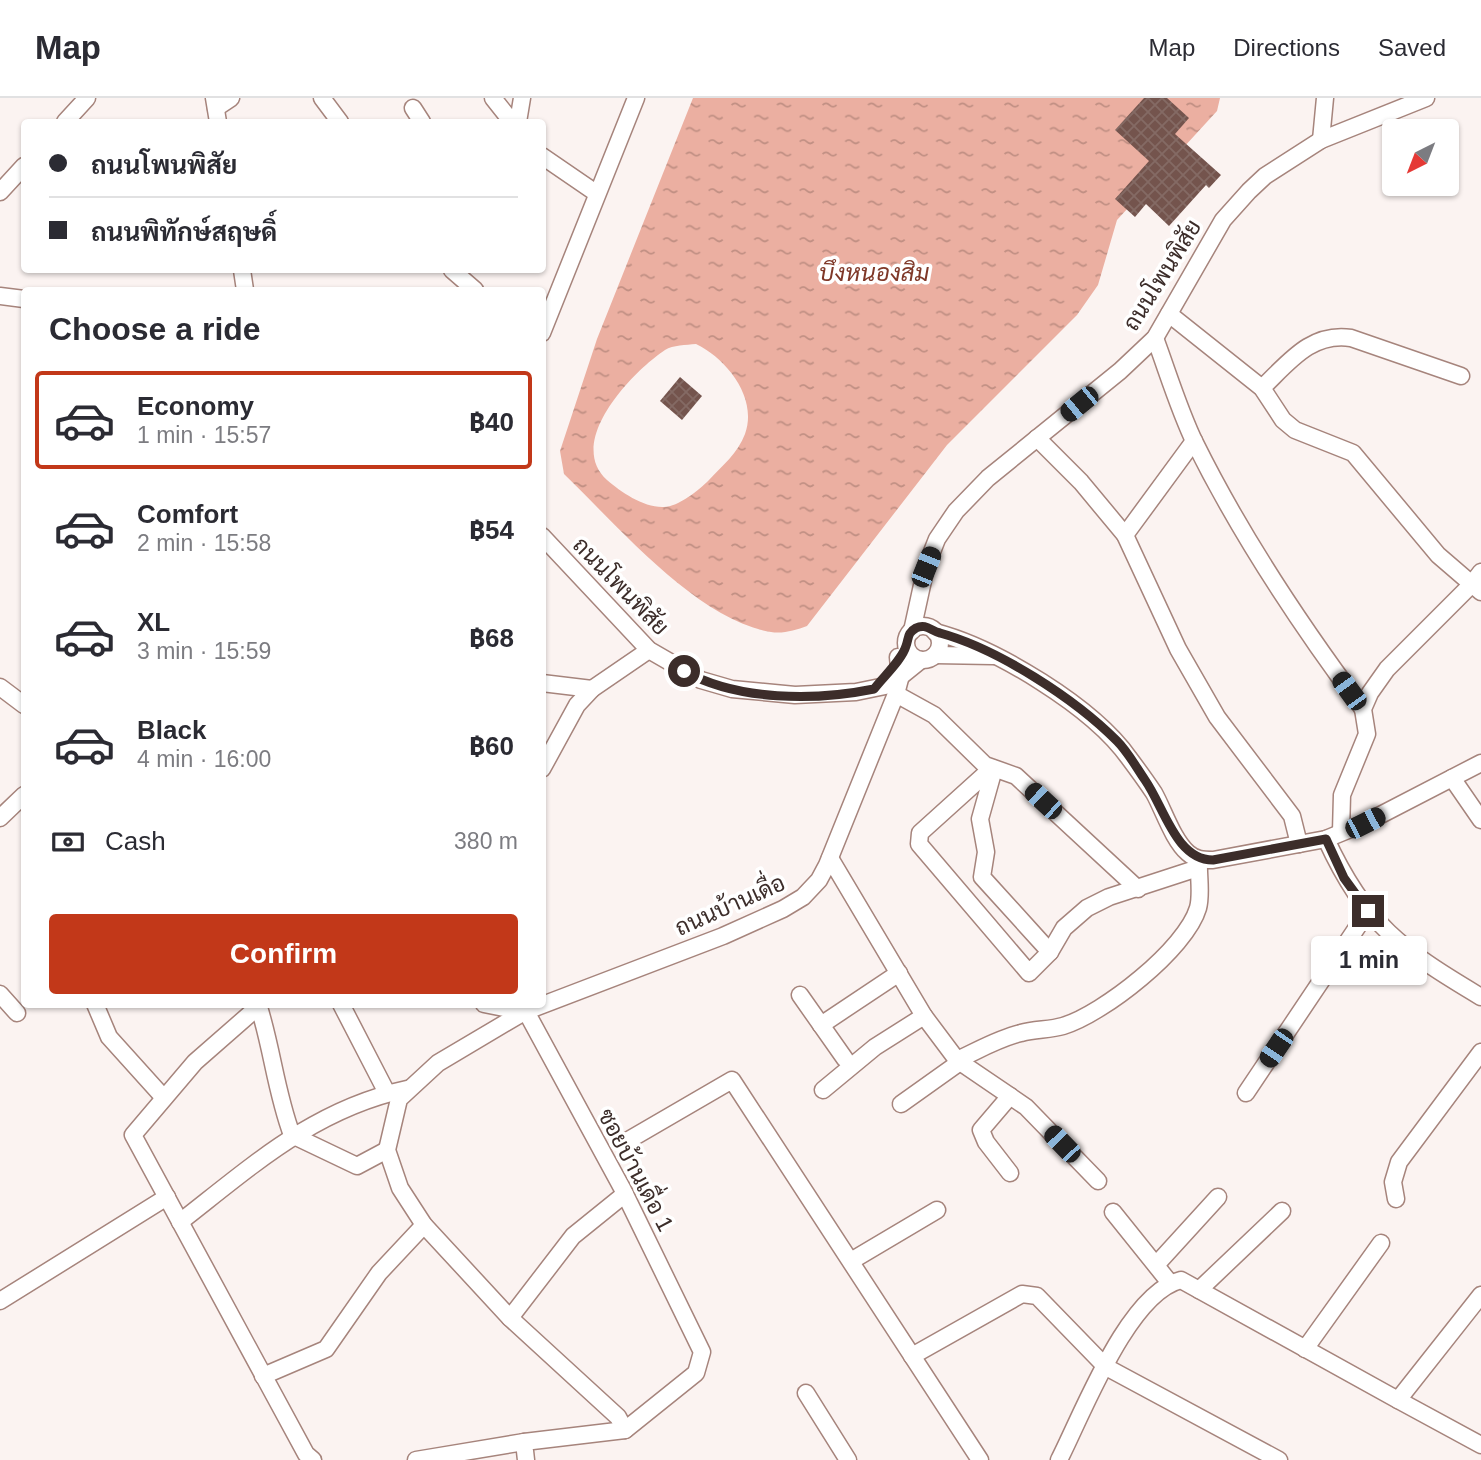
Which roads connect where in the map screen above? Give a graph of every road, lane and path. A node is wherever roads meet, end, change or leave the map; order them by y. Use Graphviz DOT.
graph roads {
  1 [pos="87,98"];
  2 [pos="231,98"];
  3 [pos="322,98"];
  4 [pos="493,98"];
  5 [pos="522,98"];
  6 [pos="636,98"];
  7 [pos="1325,98"];
  8 [pos="1426,98"];
  9 [pos="216,109"];
  10 [pos="68,119"];
  11 [pos="338,119"];
  12 [pos="510,119"];
  13 [pos="518,119"];
  14 [pos="1321,140"];
  15 [pos="546,159"];
  16 [pos="21,169"];
  17 [pos="0,192"];
  18 [pos="596,193"];
  19 [pos="455,273"];
  20 [pos="472,287"];
  21 [pos="0,296"];
  22 [pos="21,299"];
  23 [pos="1169,314"];
  24 [pos="546,323"];
  25 [pos="1155,338"];
  26 [pos="1461,376"];
  27 [pos="1262,388"];
  28 [pos="1037,438"];
  29 [pos="1194,441"];
  30 [pos="1125,535"];
  31 [pos="546,540"];
  32 [pos="1478,583"];
  33 [pos="921,584"];
  34 [pos="933,630"];
  35 [pos="905,645"];
  36 [pos="649,650"];
  37 [pos="999,656"];
  38 [pos="928,657"];
  39 [pos="546,683"];
  40 [pos="898,687"];
  41 [pos="592,689"];
  42 [pos="874,689"];
  43 [pos="3,694"];
  44 [pos="21,703"];
  45 [pos="1363,709"];
  46 [pos="546,761"];
  47 [pos="1481,764"];
  48 [pos="993,768"];
  49 [pos="1452,778"];
  50 [pos="21,798"];
  51 [pos="0,818"];
  52 [pos="1481,820"];
  53 [pos="1334,835"];
  54 [pos="1299,844"];
  55 [pos="830,858"];
  56 [pos="1198,864"];
  57 [pos="1138,889"];
  58 [pos="1368,911"];
  59 [pos="1050,952"];
  60 [pos="899,973"];
  61 [pos="0,994"];
  62 [pos="800,995"];
  63 [pos="1481,997"];
  64 [pos="546,1000"];
  65 [pos="97,1008"];
  66 [pos="256,1008"];
  67 [pos="260,1008"];
  68 [pos="349,1008"];
  69 [pos="523,1008"];
  70 [pos="17,1013"];
  71 [pos="924,1016"];
  72 [pos="821,1025"];
  73 [pos="1481,1052"];
  74 [pos="845,1059"];
  75 [pos="958,1061"];
  76 [pos="407,1089"];
  77 [pos="823,1090"];
  78 [pos="387,1093"];
  79 [pos="1246,1093"];
  80 [pos="1010,1096"];
  81 [pos="164,1098"];
  82 [pos="901,1104"];
  83 [pos="292,1135"];
  84 [pos="627,1142"];
  85 [pos="387,1150"];
  86 [pos="1010,1172"];
  87 [pos="1098,1181"];
  88 [pos="625,1194"];
  89 [pos="167,1197"];
  90 [pos="1218,1197"];
  91 [pos="1396,1199"];
  92 [pos="937,1210"];
  93 [pos="1282,1211"];
  94 [pos="1113,1212"];
  95 [pos="180,1222"];
  96 [pos="425,1224"];
  97 [pos="1381,1243"];
  98 [pos="850,1261"];
  99 [pos="1156,1265"];
  100 [pos="1171,1283"];
  101 [pos="1199,1290"];
  102 [pos="1481,1295"];
  103 [pos="0,1301"];
  104 [pos="510,1318"];
  105 [pos="1306,1349"];
  106 [pos="912,1356"];
  107 [pos="1106,1367"];
  108 [pos="263,1376"];
  109 [pos="806,1393"];
  110 [pos="1398,1400"];
  111 [pos="625,1430"];
  112 [pos="524,1442"];
  113 [pos="1481,1445"];
  114 [pos="313,1460"];
  115 [pos="416,1460"];
  116 [pos="526,1460"];
  117 [pos="848,1460"];
  118 [pos="980,1460"];
  119 [pos="1059,1460"];
  120 [pos="1279,1460"];
  1 -- 10 [label="street"];
  2 -- 9 [label="street"];
  3 -- 11 [label="street"];
  4 -- 12 [label="street"];
  5 -- 13 [label="street"];
  6 -- 18 [label="street"];
  7 -- 14 [label="street"];
  8 -- 14 [label="street, ถนนโพนพิสัย"];
  14 -- 23 [label="street, ถนนโพนพิสัย"];
  15 -- 18 [label="street"];
  16 -- 17 [label="street"];
  18 -- 24 [label="street"];
  19 -- 20 [label="street"];
  21 -- 22 [label="street"];
  23 -- 25 [label="street, ถนนโพนพิสัย"];
  23 -- 27 [label="street"];
  25 -- 28 [label="street, ถนนโพนพิสัย"];
  25 -- 29 [label="street"];
  26 -- 27 [label="street"];
  27 -- 32 [label="street"];
  28 -- 30 [label="street"];
  28 -- 33 [label="street, ถนนโพนพิสัย"];
  29 -- 30 [label="street"];
  29 -- 45 [label="street"];
  30 -- 54 [label="street"];
  31 -- 36 [label="street, ถนนโพนพิสัย"];
  32 -- 45 [label="street"];
  33 -- 34 [label="street"];
  33 -- 35 [label="street, ถนนโพนพิสัย"];
  34 -- 35 [label="street"];
  34 -- 37 [label="street"];
  34 -- 38 [label="street"];
  35 -- 38 [label="street"];
  35 -- 40 [label="street, ถนนบ้านเดื่อ"];
  35 -- 42 [label="street"];
  36 -- 41 [label="street"];
  36 -- 42 [label="street, ถนนโพนพิสัย"];
  37 -- 38 [label="street"];
  37 -- 56 [label="street"];
  38 -- 40 [label="street"];
  39 -- 41 [label="street"];
  40 -- 42 [label="street, ถนนโพนพิสัย"];
  40 -- 48 [label="street"];
  40 -- 55 [label="street, ถนนบ้านเดื่อ"];
  41 -- 46 [label="street"];
  43 -- 44 [label="street"];
  45 -- 53 [label="street"];
  47 -- 49 [label="street"];
  48 -- 57 [label="street"];
  48 -- 59 [label="street"];
  48 -- 59 [label="street"];
  49 -- 52 [label="street"];
  49 -- 53 [label="street"];
  50 -- 51 [label="street"];
  53 -- 54 [label="street"];
  53 -- 58 [label="street"];
  54 -- 56 [label="street"];
  55 -- 60 [label="street"];
  55 -- 64 [label="street, ถนนบ้านเดื่อ"];
  56 -- 57 [label="street"];
  56 -- 75 [label="street"];
  57 -- 59 [label="street"];
  58 -- 63 [label="street"];
  58 -- 79 [label="street"];
  60 -- 71 [label="street"];
  60 -- 72 [label="street"];
  61 -- 70 [label="street"];
  62 -- 72 [label="street"];
  65 -- 81 [label="street"];
  66 -- 81 [label="street"];
  67 -- 83 [label="street"];
  68 -- 78 [label="street"];
  69 -- 76 [label="street, ถนนบ้านเดื่อ"];
  69 -- 88 [label="street, ซอยบ้านเดื่อ 1"];
  71 -- 75 [label="street"];
  71 -- 77 [label="street"];
  72 -- 74 [label="street"];
  73 -- 91 [label="street"];
  75 -- 80 [label="street"];
  75 -- 82 [label="street"];
  76 -- 78 [label="street"];
  76 -- 85 [label="street"];
  78 -- 83 [label="street"];
  80 -- 86 [label="street"];
  80 -- 87 [label="street"];
  81 -- 89 [label="street"];
  83 -- 85 [label="street"];
  83 -- 95 [label="street"];
  84 -- 98 [label="street"];
  85 -- 96 [label="street"];
  88 -- 104 [label="street"];
  88 -- 111 [label="street, ซอยบ้านเดื่อ 1"];
  89 -- 95 [label="street"];
  89 -- 103 [label="street"];
  90 -- 99 [label="street"];
  92 -- 98 [label="street"];
  93 -- 101 [label="street"];
  94 -- 99 [label="street"];
  95 -- 108 [label="street"];
  96 -- 104 [label="street"];
  96 -- 108 [label="street"];
  97 -- 105 [label="street"];
  98 -- 106 [label="street"];
  99 -- 100 [label="street"];
  100 -- 101 [label="street"];
  100 -- 107 [label="street"];
  101 -- 105 [label="street"];
  102 -- 110 [label="street"];
  104 -- 111 [label="street"];
  105 -- 110 [label="street"];
  106 -- 107 [label="street"];
  106 -- 118 [label="street"];
  107 -- 119 [label="street"];
  107 -- 120 [label="street"];
  108 -- 114 [label="street"];
  109 -- 117 [label="street"];
  110 -- 113 [label="street"];
  111 -- 112 [label="street"];
  112 -- 115 [label="street"];
  112 -- 116 [label="street"];
}
